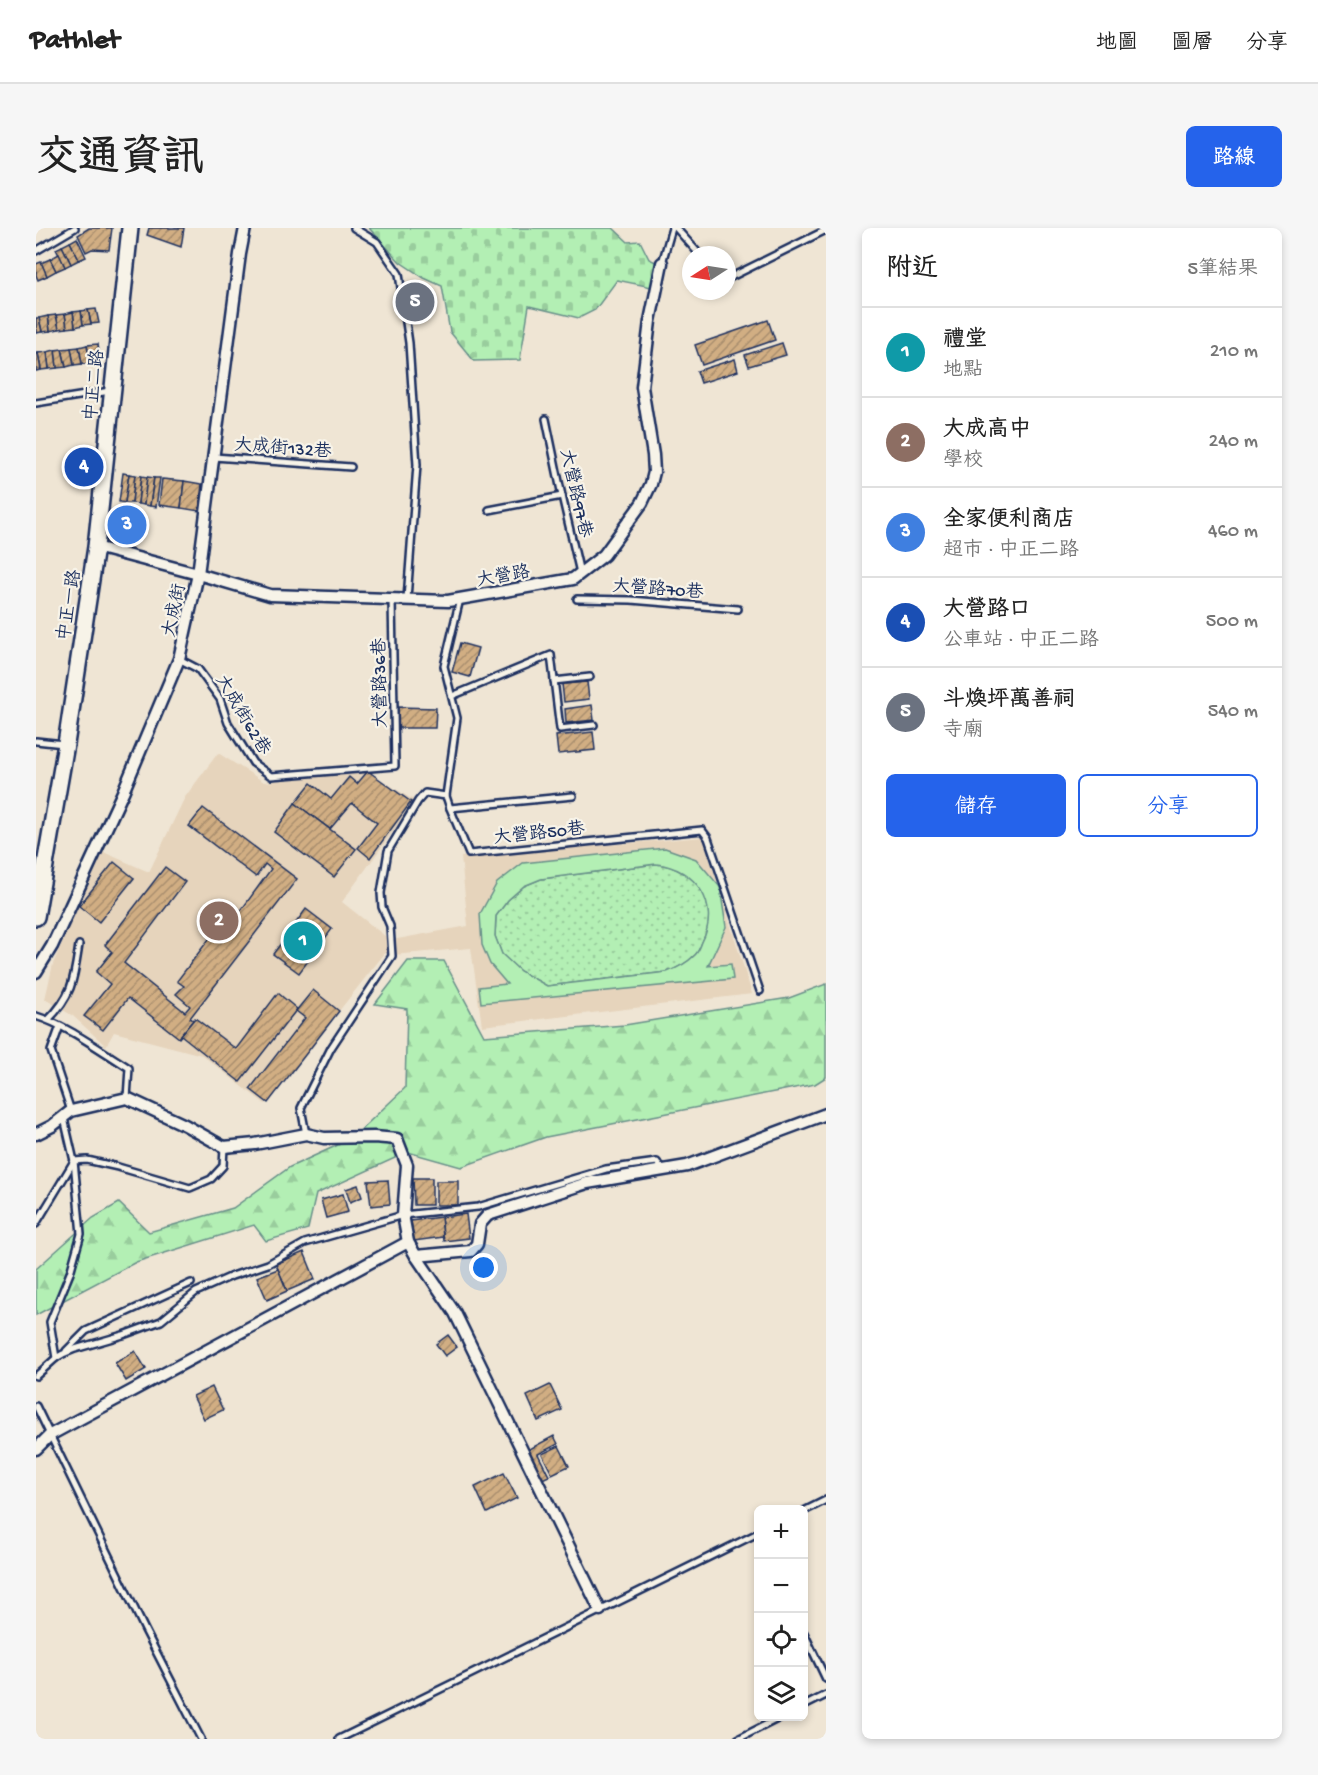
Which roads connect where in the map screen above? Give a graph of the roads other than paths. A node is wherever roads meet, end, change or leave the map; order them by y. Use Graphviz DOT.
graph roads {
  1 [pos="75,228"];
  2 [pos="130,228"];
  3 [pos="245,228"];
  4 [pos="354,228"];
  5 [pos="674,228"];
  6 [pos="826,230"];
  7 [pos="691,246"];
  8 [pos="36,251"];
  9 [pos="662,263"];
  10 [pos="736,275"];
  11 [pos="111,390"];
  12 [pos="36,403"];
  13 [pos="546,419"];
  14 [pos="213,457"];
  15 [pos="351,467"];
  16 [pos="562,496"];
  17 [pos="489,510"];
  18 [pos="96,547"];
  19 [pos="198,574"];
  20 [pos="580,574"];
  21 [pos="460,599"];
  22 [pos="577,599"];
  23 [pos="392,600"];
  24 [pos="407,600"];
  25 [pos="738,609"];
  26 [pos="179,659"];
  27 [pos="590,677"];
  28 [pos="554,681"];
  29 [pos="452,696"];
  30 [pos="594,725"];
  31 [pos="36,741"];
  32 [pos="66,744"];
  33 [pos="395,766"];
  34 [pos="446,795"];
  35 [pos="573,796"];
  36 [pos="450,808"];
  37 [pos="36,917"];
  38 [pos="79,945"];
  39 [pos="36,972"];
  40 [pos="760,992"];
  41 [pos="36,1016"];
  42 [pos="48,1020"];
  43 [pos="60,1026"];
  44 [pos="127,1098"];
  45 [pos="68,1114"];
  46 [pos="826,1114"];
  47 [pos="36,1134"];
  48 [pos="306,1134"];
  49 [pos="224,1147"];
  50 [pos="74,1161"];
  51 [pos="662,1171"];
  52 [pos="404,1215"];
  53 [pos="36,1224"];
  54 [pos="408,1242"];
  55 [pos="416,1256"];
  56 [pos="191,1283"];
  57 [pos="63,1354"];
  58 [pos="56,1358"];
  59 [pos="36,1376"];
  60 [pos="36,1406"];
  61 [pos="50,1435"];
  62 [pos="36,1449"];
  63 [pos="826,1500"];
  64 [pos="808,1509"];
  65 [pos="754,1535"];
  66 [pos="600,1610"];
  67 [pos="808,1641"];
  68 [pos="826,1679"];
  69 [pos="826,1695"];
  70 [pos="808,1704"];
  71 [pos="773,1721"];
  72 [pos="201,1739"];
  73 [pos="339,1739"];
  74 [pos="738,1739"];
  1 -- 8 [label="lane"];
  2 -- 11 [label="main road, 中正二路"];
  3 -- 14 [label="street, 大成街"];
  4 -- 24 [label="lane"];
  5 -- 7 [label="lane"];
  5 -- 9 [label="lane"];
  6 -- 10 [label="lane"];
  9 -- 20 [label="street, 大營路"];
  11 -- 12 [label="lane"];
  11 -- 18 [label="main road, 中正二路"];
  13 -- 16 [label="lane, 大營路97巷"];
  14 -- 15 [label="lane, 大成街132巷"];
  14 -- 19 [label="street, 大成街"];
  16 -- 17 [label="lane"];
  16 -- 20 [label="lane, 大營路97巷"];
  18 -- 19 [label="street, 大營路"];
  18 -- 32 [label="main road, 中正一路"];
  19 -- 23 [label="street, 大營路"];
  19 -- 26 [label="street, 大成街"];
  20 -- 21 [label="street, 大營路"];
  21 -- 24 [label="street, 大營路"];
  21 -- 29 [label="lane, 大營路50巷"];
  22 -- 25 [label="lane, 大營路70巷"];
  23 -- 24 [label="street, 大營路"];
  23 -- 33 [label="lane, 大營路36巷"];
  26 -- 33 [label="lane, 大成街62巷"];
  26 -- 39 [label="street, 大成街"];
  27 -- 28 [label="lane"];
  28 -- 29 [label="lane"];
  28 -- 30 [label="lane"];
  29 -- 34 [label="lane, 大營路50巷"];
  31 -- 32 [label="lane"];
  32 -- 37 [label="main road, 中正一路"];
  34 -- 36 [label="lane, 大營路50巷"];
  34 -- 48 [label="lane"];
  35 -- 36 [label="lane"];
  36 -- 40 [label="lane, 大營路50巷"];
  38 -- 42 [label="lane"];
  41 -- 42 [label="lane"];
  42 -- 43 [label="lane"];
  43 -- 44 [label="lane"];
  43 -- 45 [label="lane"];
  44 -- 45 [label="street"];
  44 -- 49 [label="street"];
  45 -- 47 [label="street"];
  45 -- 50 [label="lane"];
  46 -- 51 [label="street"];
  48 -- 49 [label="street"];
  48 -- 52 [label="street"];
  49 -- 50 [label="lane"];
  50 -- 53 [label="lane"];
  50 -- 58 [label="lane"];
  51 -- 52 [label="lane"];
  51 -- 55 [label="street"];
  52 -- 54 [label="street"];
  52 -- 57 [label="lane"];
  54 -- 55 [label="street"];
  54 -- 61 [label="street"];
  55 -- 66 [label="street"];
  56 -- 57 [label="lane"];
  57 -- 58 [label="lane"];
  58 -- 59 [label="lane"];
  60 -- 61 [label="lane"];
  61 -- 62 [label="street"];
  61 -- 72 [label="lane"];
  63 -- 64 [label="lane"];
  65 -- 66 [label="lane"];
  66 -- 73 [label="lane"];
  67 -- 68 [label="lane"];
  69 -- 70 [label="lane"];
  71 -- 74 [label="lane"];
}
